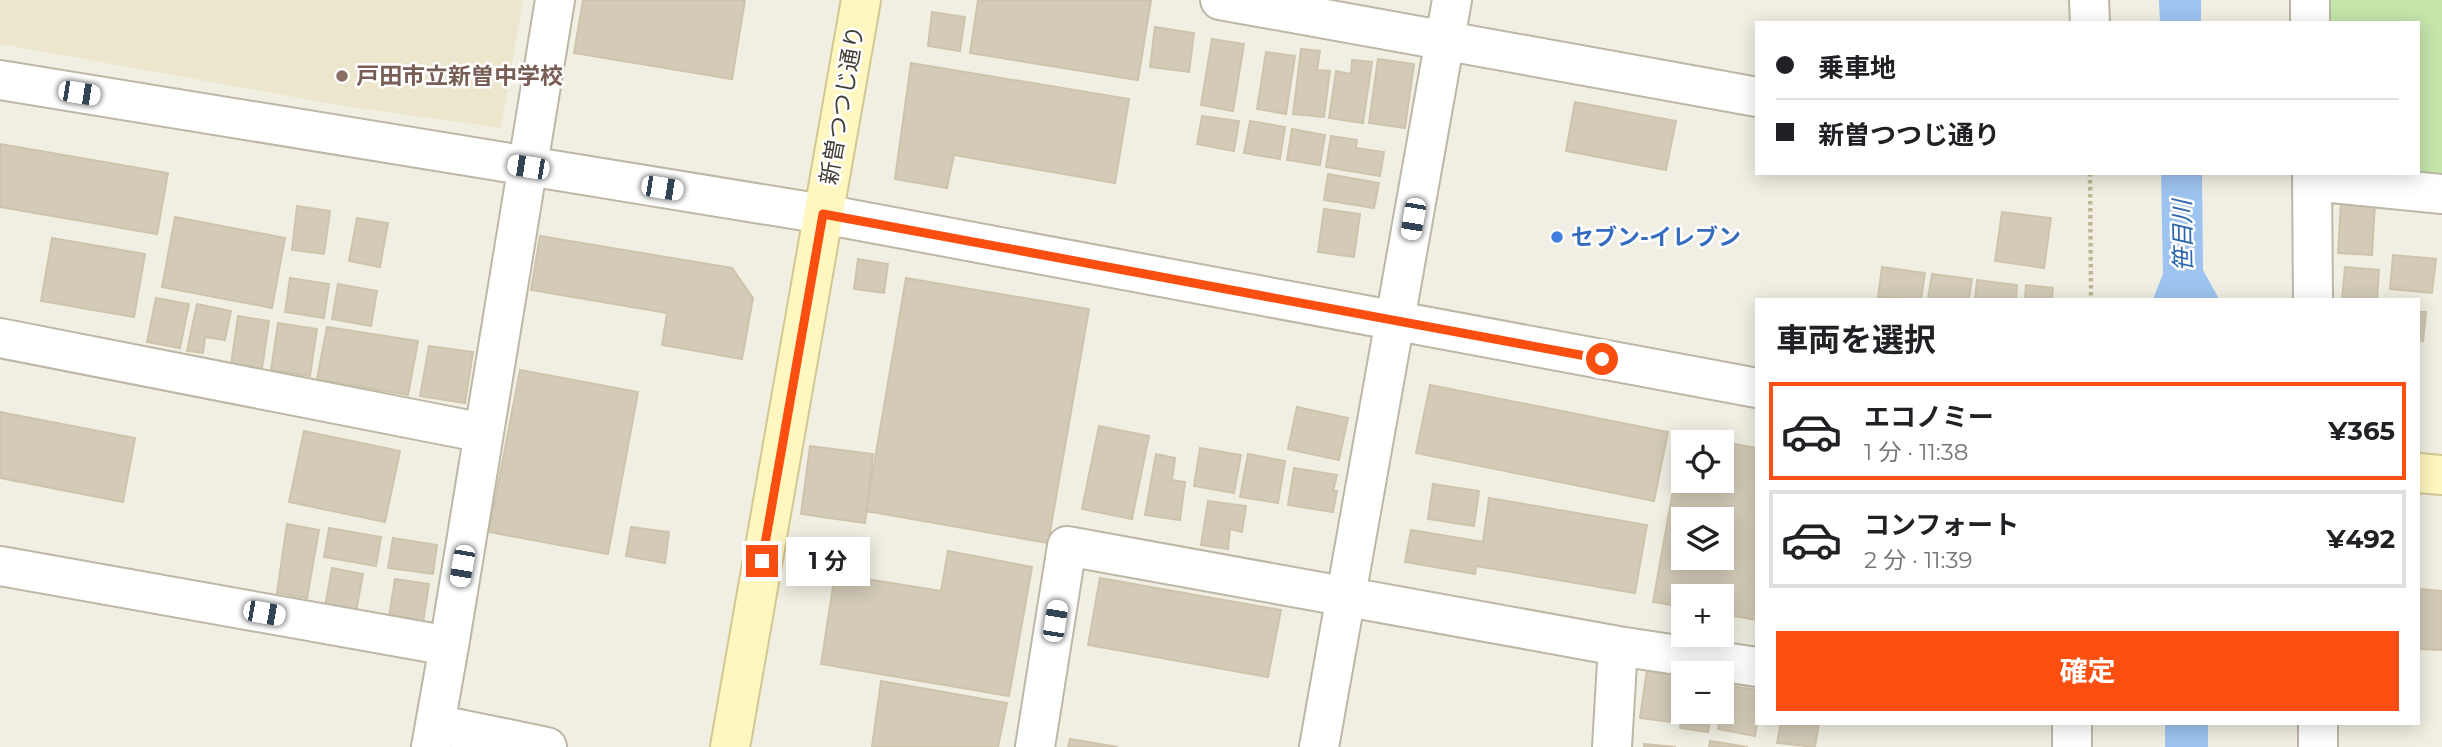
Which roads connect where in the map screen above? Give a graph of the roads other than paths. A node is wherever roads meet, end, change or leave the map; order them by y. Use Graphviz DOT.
graph roads {
  1 [pos="555,0"];
  2 [pos="860,0"];
  3 [pos="1220,0"];
  4 [pos="1452,0"];
  5 [pos="2090,0"];
  6 [pos="2310,0"];
  7 [pos="2090,21"];
  8 [pos="2310,21"];
  9 [pos="1445,40"];
  10 [pos="0,80"];
  11 [pos="1755,97"];
  12 [pos="528,167"];
  13 [pos="2312,177"];
  14 [pos="2442,194"];
  15 [pos="823,214"];
  16 [pos="2313,298"];
  17 [pos="1395,321"];
  18 [pos="0,338"];
  19 [pos="1755,388"];
  20 [pos="484,433"];
  21 [pos="2420,473"];
  22 [pos="2442,475"];
  23 [pos="0,566"];
  24 [pos="1345,597"];
  25 [pos="449,646"];
  26 [pos="1618,646"];
  27 [pos="1755,667"];
  28 [pos="2072,725"];
  29 [pos="2318,725"];
  30 [pos="433,736"];
  31 [pos="547,747"];
  32 [pos="730,747"];
  33 [pos="1035,747"];
  34 [pos="1319,747"];
  35 [pos="1612,747"];
  36 [pos="2072,747"];
  37 [pos="2318,747"];
  1 -- 12 [label="street"];
  2 -- 15 [label="street, 新曽つつじ通り"];
  3 -- 9 [label="street"];
  4 -- 9 [label="street"];
  5 -- 7 [label="street"];
  6 -- 8 [label="street"];
  9 -- 11 [label="street"];
  9 -- 17 [label="street"];
  10 -- 12 [label="street"];
  12 -- 15 [label="street"];
  12 -- 20 [label="street"];
  13 -- 14 [label="street"];
  13 -- 16 [label="street"];
  15 -- 17 [label="street"];
  15 -- 32 [label="street, 新曽つつじ通り"];
  17 -- 19 [label="street"];
  17 -- 24 [label="street"];
  18 -- 20 [label="street"];
  20 -- 25 [label="street"];
  21 -- 22 [label="street"];
  23 -- 25 [label="street"];
  24 -- 26 [label="street"];
  24 -- 33 [label="street"];
  24 -- 34 [label="street"];
  25 -- 30 [label="street"];
  26 -- 27 [label="street"];
  26 -- 35 [label="street"];
  28 -- 36 [label="street"];
  29 -- 37 [label="street"];
  30 -- 31 [label="street"];
}
